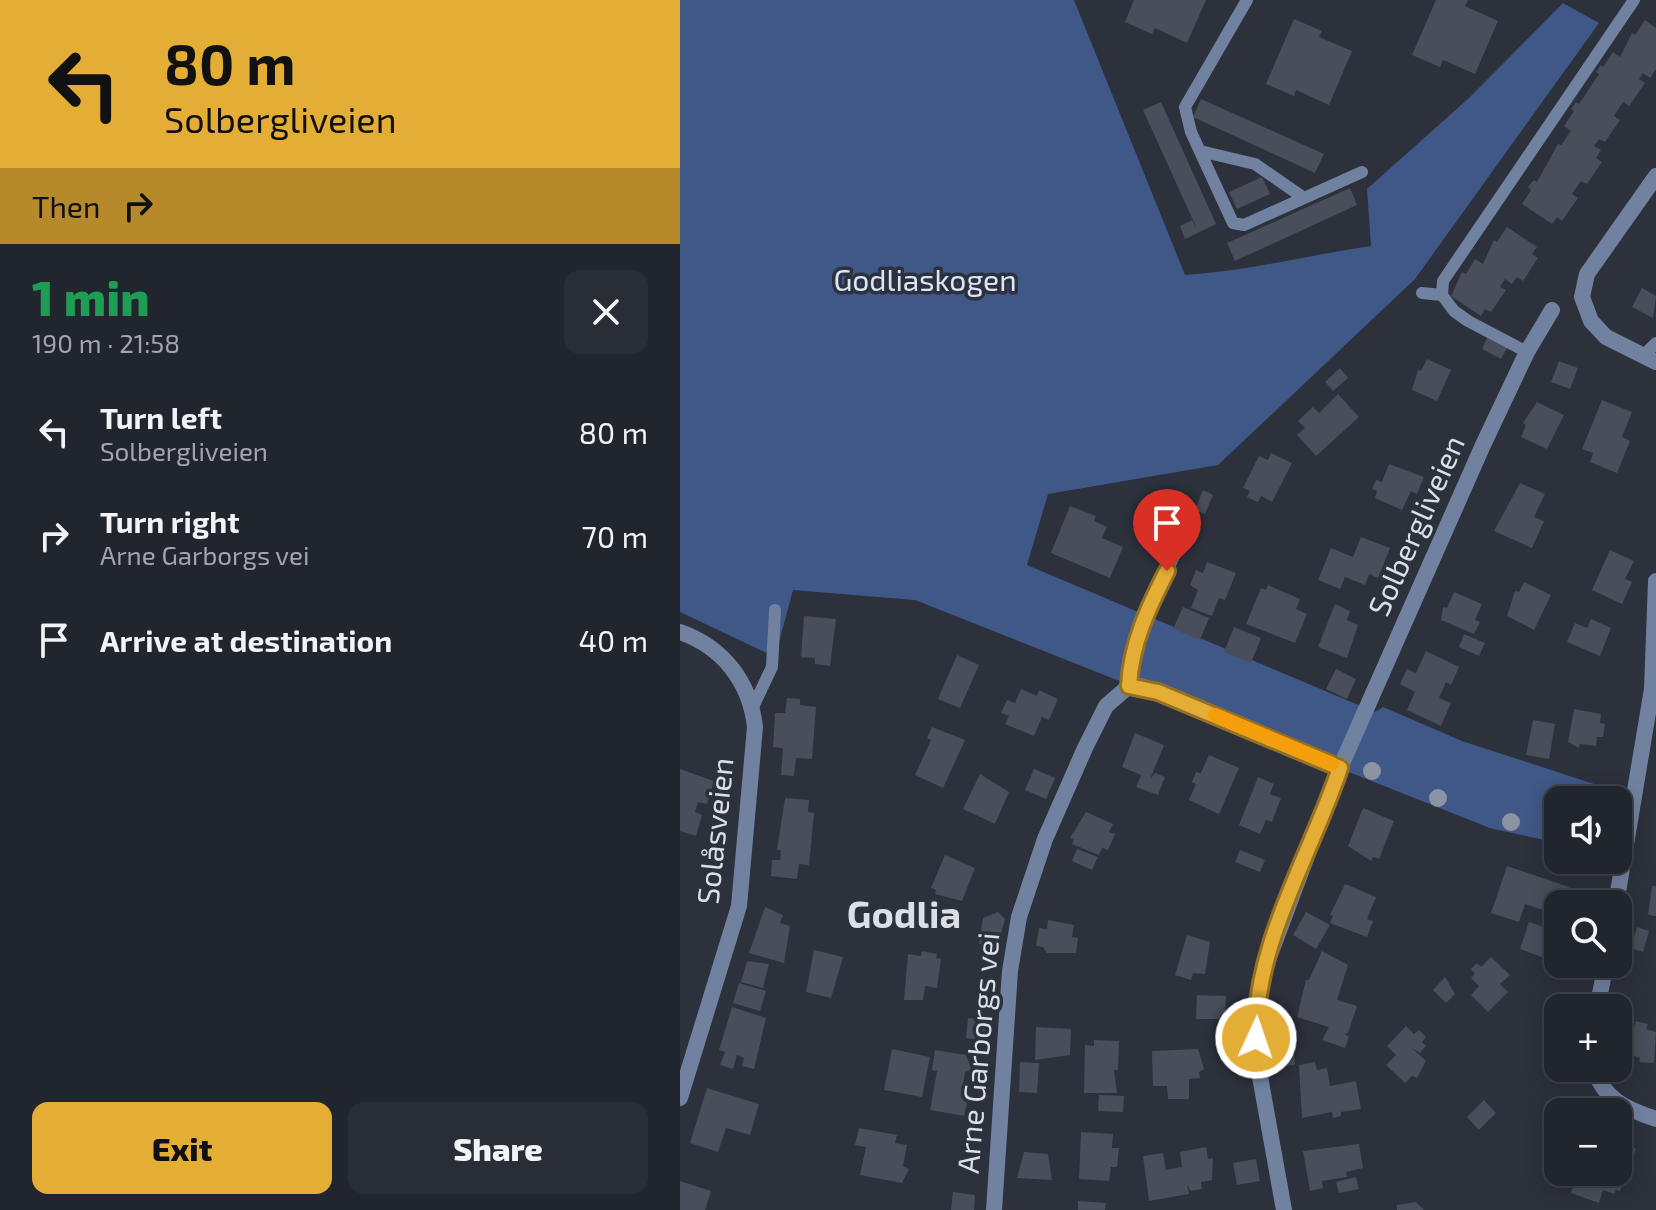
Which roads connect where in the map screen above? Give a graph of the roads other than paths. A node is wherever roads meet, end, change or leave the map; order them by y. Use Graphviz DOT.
graph roads {
  1 [pos="1247,0"];
  2 [pos="1634,0"];
  3 [pos="1200,151"];
  4 [pos="1362,172"];
  5 [pos="1656,176"];
  6 [pos="1304,198"];
  7 [pos="1422,293"];
  8 [pos="1442,295"];
  9 [pos="1552,310"];
  10 [pos="1527,352"];
  11 [pos="1652,353"];
  12 [pos="1175,554"];
  13 [pos="1656,581"];
  14 [pos="775,610"];
  15 [pos="686,634"];
  16 [pos="1129,686"];
  17 [pos="753,707"];
  18 [pos="1340,768"];
  19 [pos="1618,890"];
  20 [pos="1600,1082"];
  21 [pos="680,1098"];
  22 [pos="1656,1119"];
  23 [pos="994,1210"];
  24 [pos="1284,1210"];
  1 -- 3 [label="lane"];
  2 -- 8 [label="lane"];
  3 -- 6 [label="lane"];
  3 -- 6 [label="lane"];
  4 -- 6 [label="lane"];
  5 -- 11 [label="street"];
  7 -- 8 [label="lane"];
  8 -- 10 [label="lane"];
  9 -- 10 [label="street, Solbergliveien"];
  10 -- 18 [label="street, Solbergliveien"];
  12 -- 16 [label="lane"];
  13 -- 19 [label="street"];
  14 -- 17 [label="lane"];
  15 -- 17 [label="street, Solåsveien"];
  16 -- 18 [label="street"];
  16 -- 23 [label="street, Arne Garborgs vei"];
  17 -- 21 [label="street, Solåsveien"];
  18 -- 24 [label="street, Solbergliveien"];
  20 -- 22 [label="street"];
}
